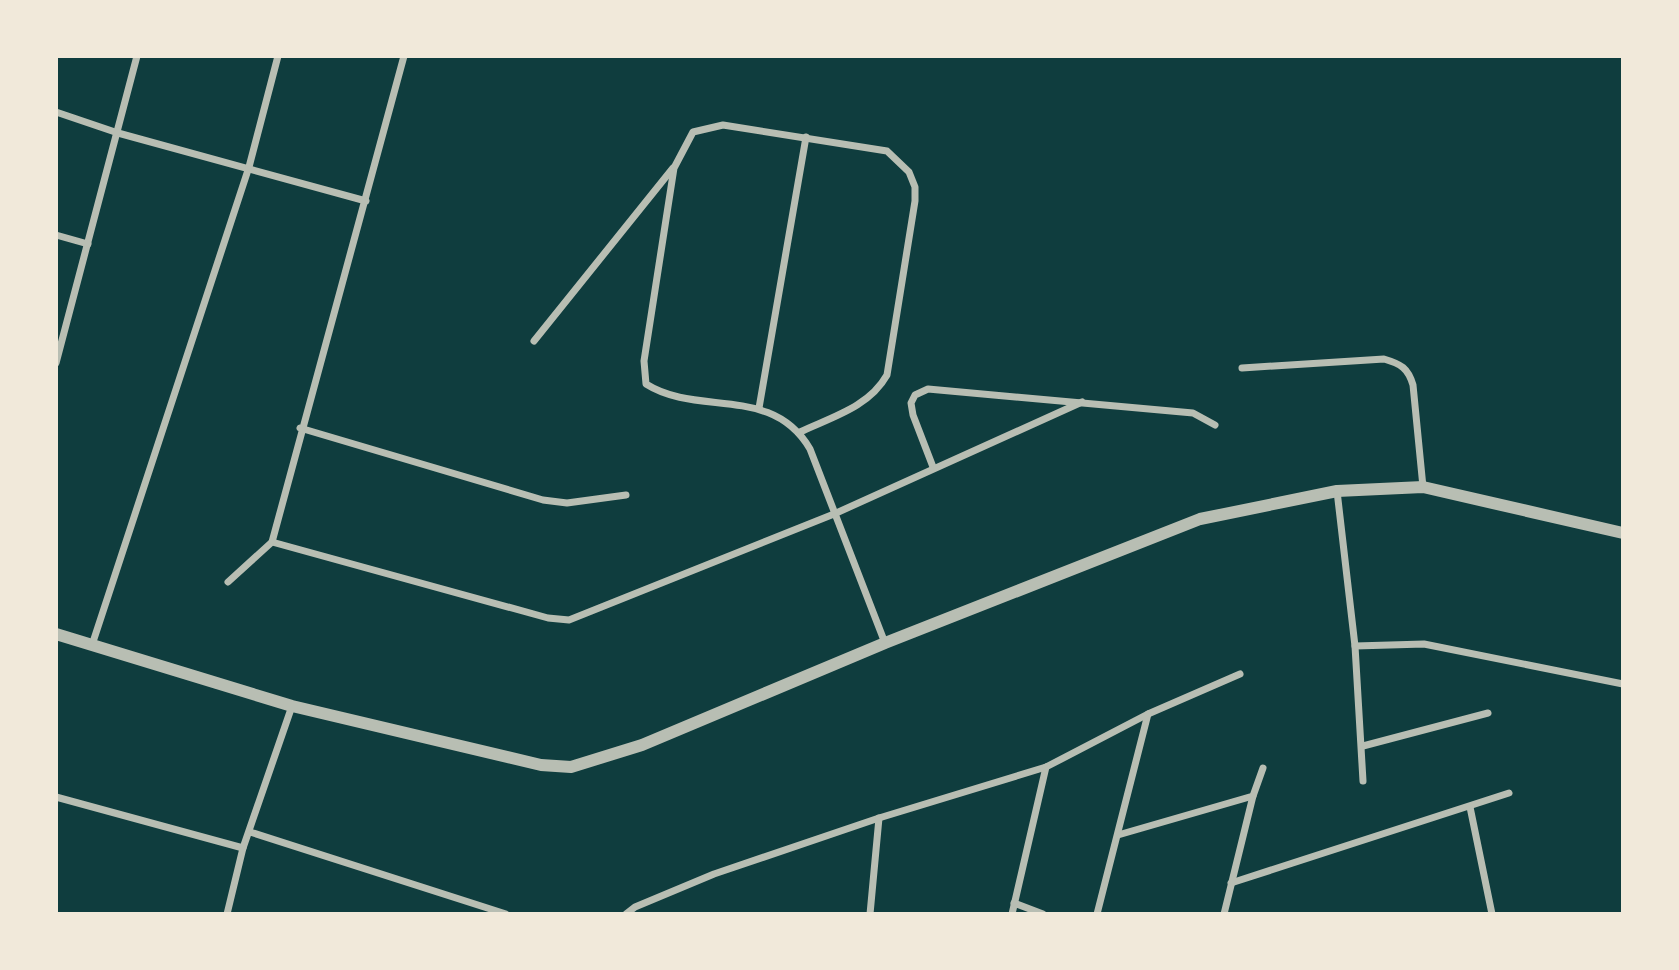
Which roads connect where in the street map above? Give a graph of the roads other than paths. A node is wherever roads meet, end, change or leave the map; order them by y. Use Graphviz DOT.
graph roads {
  1 [pos="136,56"];
  2 [pos="278,56"];
  3 [pos="404,56"];
  4 [pos="56,112"];
  5 [pos="118,133"];
  6 [pos="806,137"];
  7 [pos="249,167"];
  8 [pos="674,168"];
  9 [pos="366,201"];
  10 [pos="56,235"];
  11 [pos="88,243"];
  12 [pos="534,341"];
  13 [pos="57,359"];
  14 [pos="1242,368"];
  15 [pos="1082,402"];
  16 [pos="760,408"];
  17 [pos="1215,425"];
  18 [pos="300,429"];
  19 [pos="800,432"];
  20 [pos="933,467"];
  21 [pos="1423,487"];
  22 [pos="1336,491"];
  23 [pos="626,495"];
  24 [pos="834,514"];
  25 [pos="1623,533"];
  26 [pos="272,542"];
  27 [pos="228,582"];
  28 [pos="56,635"];
  29 [pos="885,643"];
  30 [pos="92,645"];
  31 [pos="1355,646"];
  32 [pos="1240,674"];
  33 [pos="1623,684"];
  34 [pos="292,706"];
  35 [pos="1488,713"];
  36 [pos="1148,714"];
  37 [pos="1363,746"];
  38 [pos="1046,767"];
  39 [pos="1263,768"];
  40 [pos="1363,781"];
  41 [pos="1509,793"];
  42 [pos="1253,796"];
  43 [pos="56,797"];
  44 [pos="1470,807"];
  45 [pos="879,818"];
  46 [pos="250,832"];
  47 [pos="1118,835"];
  48 [pos="243,848"];
  49 [pos="1231,883"];
  50 [pos="1014,904"];
  51 [pos="227,914"];
  52 [pos="506,914"];
  53 [pos="626,914"];
  54 [pos="870,914"];
  55 [pos="1012,914"];
  56 [pos="1042,914"];
  57 [pos="1097,914"];
  58 [pos="1224,914"];
  59 [pos="1492,914"];
  1 -- 5 [label="street"];
  2 -- 7 [label="street"];
  3 -- 9 [label="street"];
  4 -- 5 [label="street"];
  5 -- 7 [label="street"];
  5 -- 11 [label="street"];
  6 -- 8 [label="street"];
  6 -- 16 [label="street"];
  6 -- 19 [label="street"];
  7 -- 9 [label="street"];
  7 -- 30 [label="street"];
  8 -- 12 [label="street"];
  8 -- 16 [label="street"];
  9 -- 18 [label="street"];
  10 -- 11 [label="street"];
  11 -- 13 [label="street"];
  14 -- 21 [label="street"];
  15 -- 17 [label="street"];
  15 -- 20 [label="street"];
  15 -- 20 [label="street"];
  16 -- 19 [label="street"];
  18 -- 23 [label="street"];
  18 -- 26 [label="street"];
  19 -- 24 [label="street"];
  20 -- 24 [label="street"];
  21 -- 22 [label="street"];
  21 -- 25 [label="street"];
  22 -- 29 [label="street"];
  22 -- 31 [label="street"];
  24 -- 26 [label="street"];
  24 -- 29 [label="street"];
  26 -- 27 [label="street"];
  28 -- 30 [label="street"];
  29 -- 34 [label="street"];
  30 -- 34 [label="street"];
  31 -- 33 [label="street"];
  31 -- 37 [label="street"];
  32 -- 36 [label="street"];
  34 -- 46 [label="street"];
  35 -- 37 [label="street"];
  36 -- 38 [label="street"];
  36 -- 47 [label="street"];
  37 -- 40 [label="street"];
  38 -- 45 [label="street"];
  38 -- 50 [label="street"];
  39 -- 42 [label="street"];
  41 -- 44 [label="street"];
  42 -- 47 [label="street"];
  42 -- 49 [label="street"];
  43 -- 48 [label="street"];
  44 -- 49 [label="street"];
  44 -- 59 [label="street"];
  45 -- 53 [label="street"];
  45 -- 54 [label="street"];
  46 -- 48 [label="street"];
  46 -- 52 [label="street"];
  47 -- 57 [label="street"];
  48 -- 51 [label="street"];
  49 -- 58 [label="street"];
  50 -- 55 [label="street"];
  50 -- 56 [label="street"];
}
